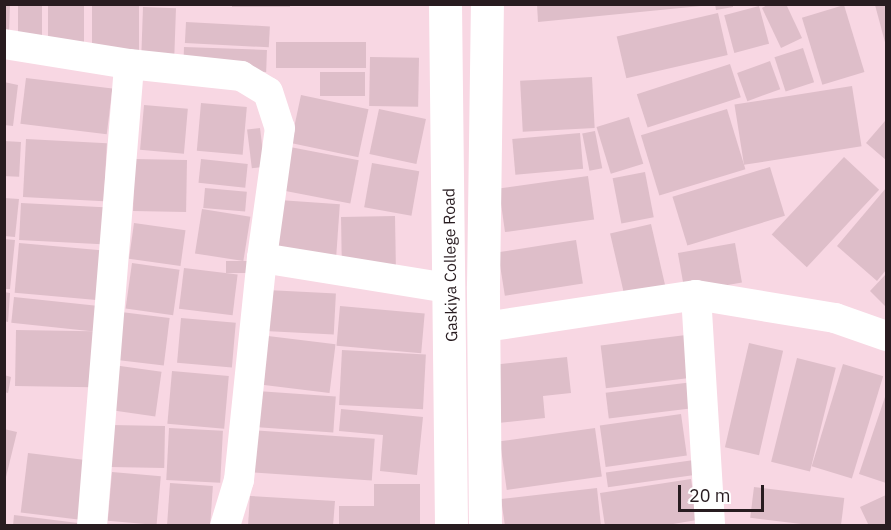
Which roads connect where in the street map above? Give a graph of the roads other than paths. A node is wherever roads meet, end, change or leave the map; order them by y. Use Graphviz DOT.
graph roads {
  1 [pos="445,4"];
  2 [pos="487,4"];
  3 [pos="4,44"];
  4 [pos="129,64"];
  5 [pos="262,258"];
  6 [pos="448,288"];
  7 [pos="696,295"];
  8 [pos="485,327"];
  9 [pos="886,336"];
  10 [pos="92,525"];
  11 [pos="225,525"];
  12 [pos="451,525"];
  13 [pos="485,525"];
  14 [pos="710,525"];
  1 -- 6 [label="main road, Gaskiya College Road"];
  2 -- 8 [label="main road, Gaskiya College Road"];
  3 -- 4 [label="street"];
  4 -- 5 [label="street"];
  4 -- 10 [label="street"];
  5 -- 6 [label="street"];
  5 -- 11 [label="street"];
  6 -- 12 [label="main road, Gaskiya College Road"];
  7 -- 8 [label="street"];
  7 -- 9 [label="street"];
  7 -- 14 [label="street"];
  8 -- 13 [label="main road, Gaskiya College Road"];
}
